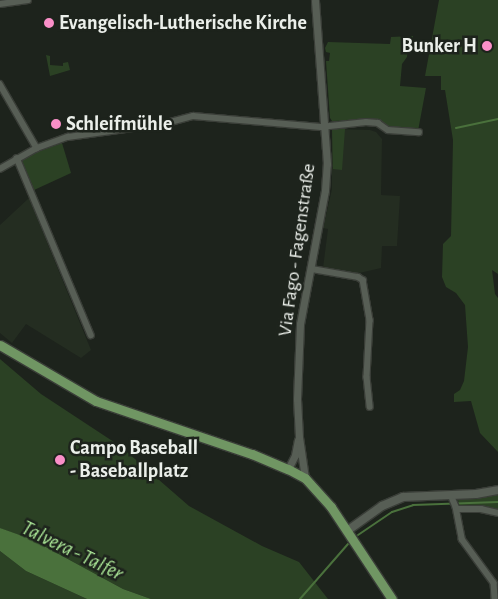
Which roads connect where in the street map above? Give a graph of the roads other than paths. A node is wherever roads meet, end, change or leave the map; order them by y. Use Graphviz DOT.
graph roads {
  1 [pos="28,0"];
  2 [pos="316,0"];
  3 [pos="0,4"];
  4 [pos="0,84"];
  5 [pos="324,126"];
  6 [pos="419,132"];
  7 [pos="38,148"];
  8 [pos="17,158"];
  9 [pos="0,169"];
  10 [pos="312,269"];
  11 [pos="91,335"];
  12 [pos="0,346"];
  13 [pos="370,407"];
  14 [pos="299,437"];
  15 [pos="288,469"];
  16 [pos="305,478"];
  17 [pos="498,490"];
  18 [pos="452,497"];
  19 [pos="456,508"];
  20 [pos="498,513"];
  21 [pos="347,531"];
  22 [pos="392,599"];
  23 [pos="495,599"];
  1 -- 3 [label="street"];
  2 -- 5 [label="street, Via Fago - Fagenstraße"];
  4 -- 7 [label="street"];
  5 -- 6 [label="street"];
  5 -- 7 [label="street"];
  5 -- 10 [label="street, Via Fago - Fagenstraße"];
  7 -- 8 [label="street"];
  8 -- 9 [label="street"];
  8 -- 11 [label="street"];
  10 -- 13 [label="street"];
  10 -- 14 [label="street, Via Fago - Fagenstraße"];
  12 -- 15 [label="main road"];
  14 -- 15 [label="street, Via Fago - Fagenstraße"];
  14 -- 16 [label="street, Via Fago - Fagenstraße"];
  15 -- 16 [label="main road"];
  16 -- 21 [label="main road"];
  17 -- 18 [label="main road"];
  18 -- 19 [label="street"];
  18 -- 21 [label="main road"];
  19 -- 20 [label="street"];
  19 -- 23 [label="street"];
  21 -- 22 [label="main road"];
}
